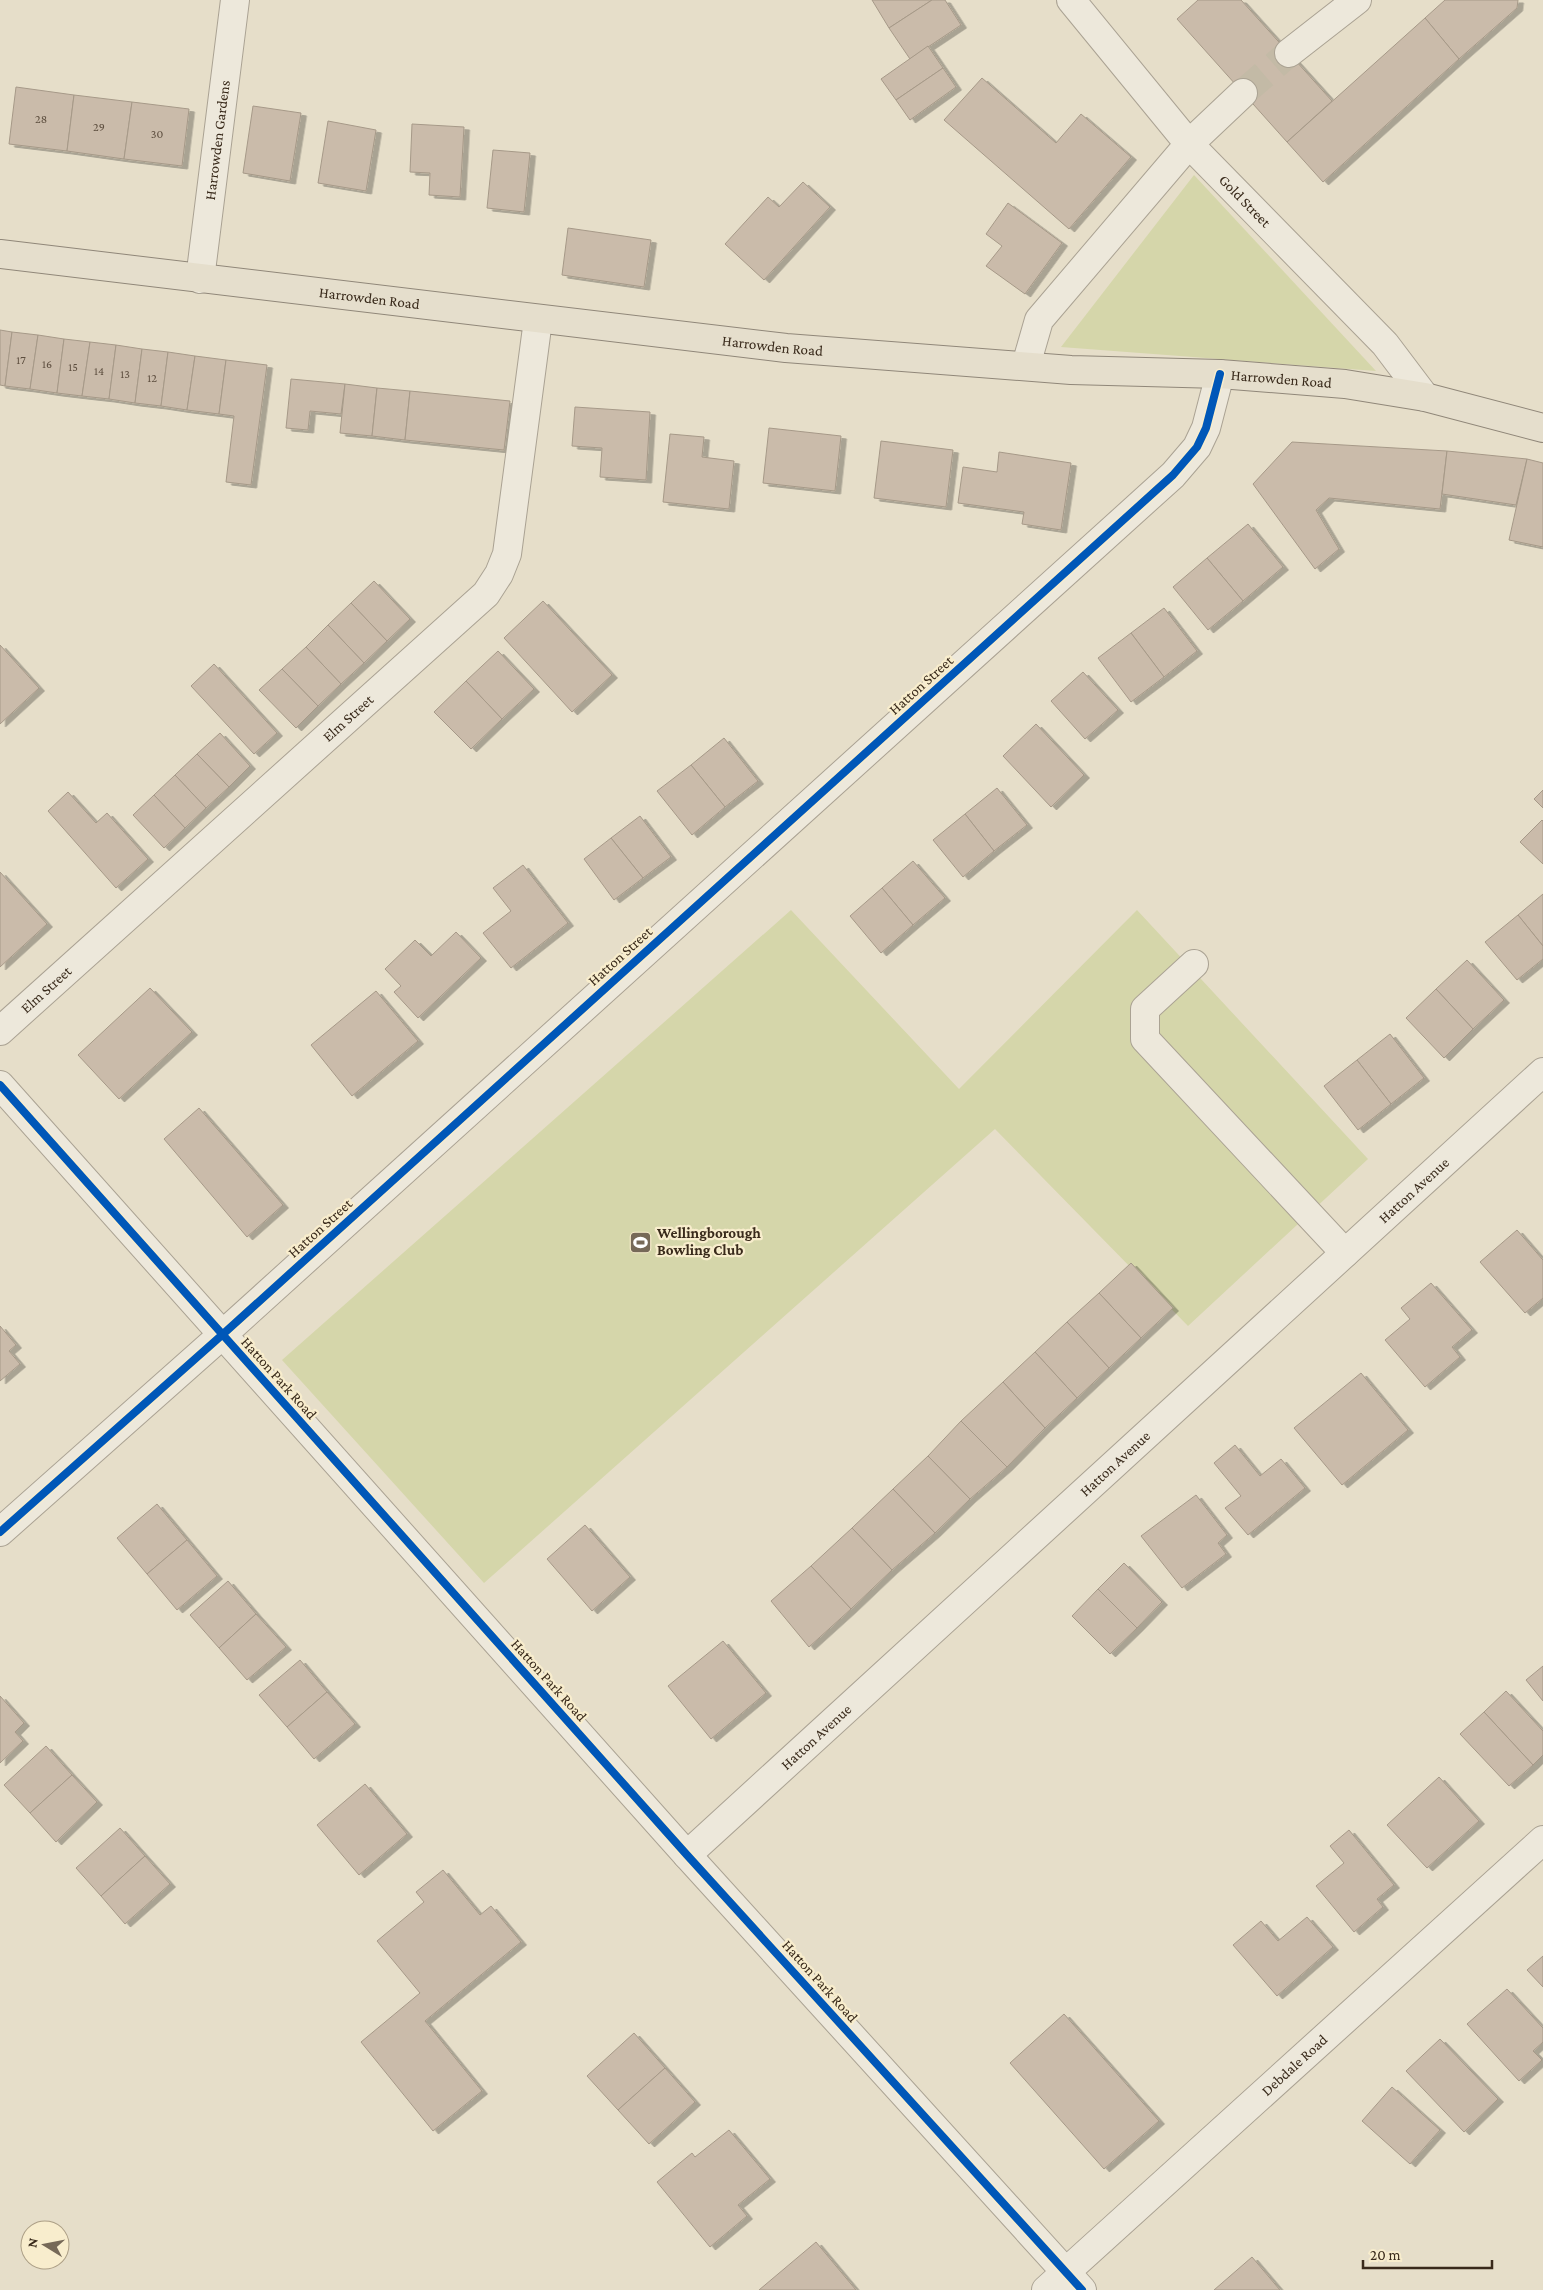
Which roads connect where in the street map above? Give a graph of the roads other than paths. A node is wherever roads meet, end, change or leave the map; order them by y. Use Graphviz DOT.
graph roads {
  1 [pos="235,0"];
  2 [pos="1071,0"];
  3 [pos="1357,0"];
  4 [pos="1289,53"];
  5 [pos="1243,93"];
  6 [pos="1189,144"];
  7 [pos="0,254"];
  8 [pos="200,279"];
  9 [pos="538,320"];
  10 [pos="1026,365"];
  11 [pos="1220,374"];
  12 [pos="1425,397"];
  13 [pos="1543,428"];
  14 [pos="1194,964"];
  15 [pos="0,1031"];
  16 [pos="1543,1072"];
  17 [pos="0,1085"];
  18 [pos="1345,1253"];
  19 [pos="222,1335"];
  20 [pos="0,1532"];
  21 [pos="1543,1840"];
  22 [pos="687,1855"];
  23 [pos="1064,2284"];
  1 -- 8 [label="street, Harrowden Gardens"];
  2 -- 6 [label="street, Gold Street"];
  3 -- 4 [label="street"];
  5 -- 6 [label="street"];
  6 -- 10 [label="street"];
  6 -- 12 [label="street, Gold Street"];
  7 -- 8 [label="main road, Harrowden Road"];
  8 -- 9 [label="main road, Harrowden Road"];
  9 -- 10 [label="main road, Harrowden Road"];
  9 -- 15 [label="street, Elm Street"];
  10 -- 11 [label="main road, Harrowden Road"];
  11 -- 12 [label="main road, Harrowden Road"];
  11 -- 19 [label="street, Hatton Street"];
  12 -- 13 [label="main road, Harrowden Road"];
  14 -- 18 [label="street"];
  16 -- 18 [label="street, Hatton Avenue"];
  17 -- 19 [label="street, Hatton Park Road"];
  18 -- 22 [label="street, Hatton Avenue"];
  19 -- 20 [label="street, Hatton Street"];
  19 -- 22 [label="street, Hatton Park Road"];
  21 -- 23 [label="street, Debdale Road"];
  22 -- 23 [label="street, Hatton Park Road"];
}
